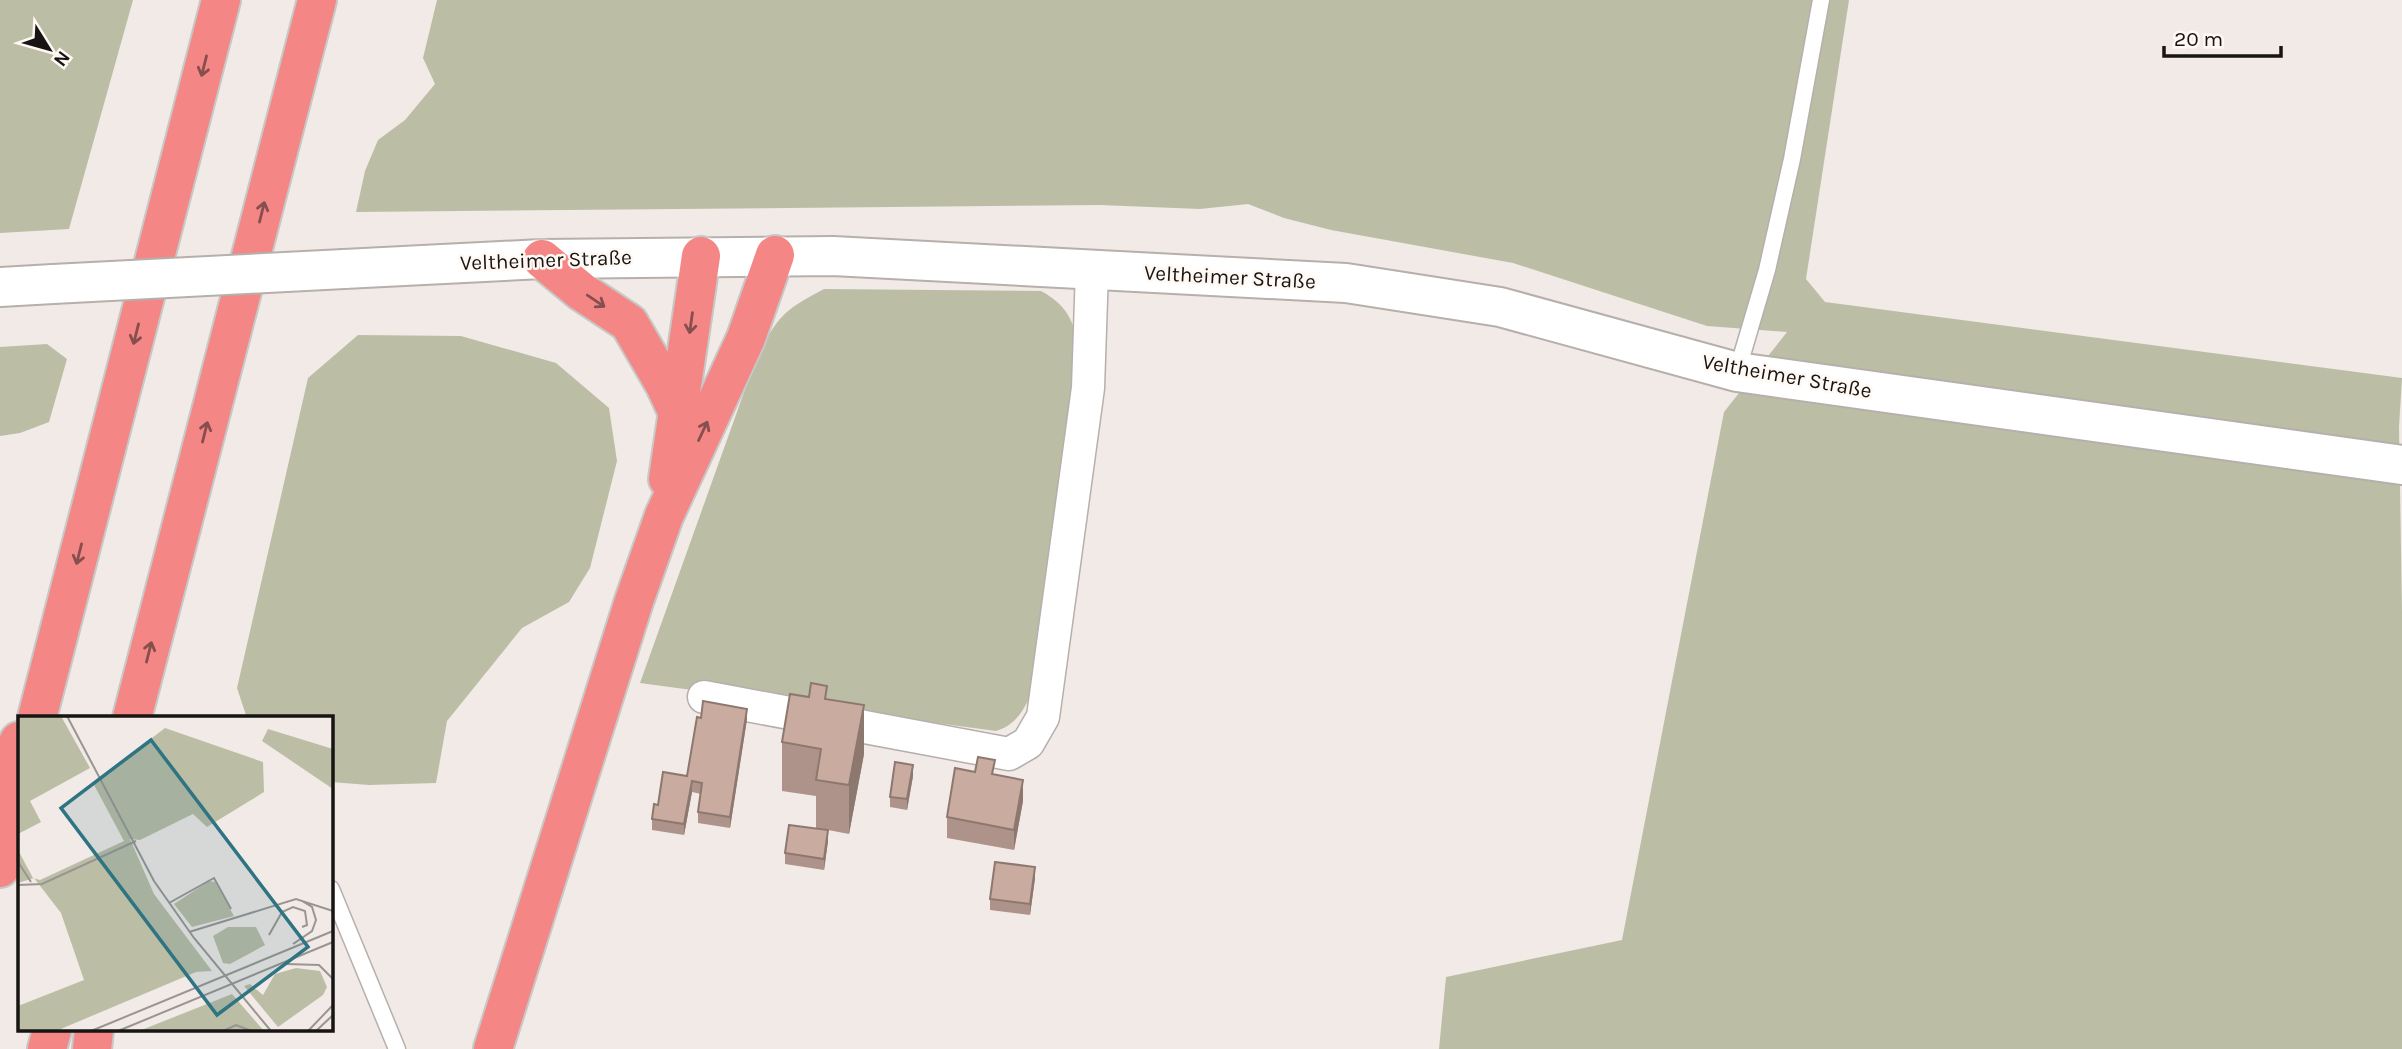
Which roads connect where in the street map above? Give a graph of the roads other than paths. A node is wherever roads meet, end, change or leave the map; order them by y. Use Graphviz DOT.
graph roads {
  1 [pos="221,0"];
  2 [pos="317,0"];
  3 [pos="1821,0"];
  4 [pos="775,255"];
  5 [pos="701,256"];
  6 [pos="542,259"];
  7 [pos="1092,270"];
  8 [pos="0,287"];
  9 [pos="1737,372"];
  10 [pos="677,411"];
  11 [pos="2402,465"];
  12 [pos="664,516"];
  13 [pos="704,697"];
  14 [pos="37,710"];
  15 [pos="133,716"];
  16 [pos="18,743"];
  17 [pos="0,779"];
  18 [pos="18,795"];
  19 [pos="0,867"];
  20 [pos="332,891"];
  21 [pos="51,1032"];
  22 [pos="47,1049"];
  23 [pos="397,1049"];
  24 [pos="493,1049"];
  1 -- 14 [label="highway, one-way"];
  15 -- 2 [label="highway, one-way"];
  3 -- 9 [label="lane"];
  4 -- 5 [label="main road, Veltheimer Straße"];
  4 -- 7 [label="main road, Veltheimer Straße"];
  12 -- 4 [label="highway, one-way"];
  5 -- 6 [label="main road, Veltheimer Straße"];
  5 -- 10 [label="highway, one-way"];
  6 -- 8 [label="main road, Veltheimer Straße, bridge"];
  6 -- 10 [label="highway, one-way"];
  7 -- 9 [label="main road, Veltheimer Straße"];
  7 -- 13 [label="street"];
  9 -- 11 [label="main road, Veltheimer Straße"];
  10 -- 12 [label="highway"];
  12 -- 24 [label="highway"];
  16 -- 17 [label="highway"];
  18 -- 19 [label="highway"];
  20 -- 23 [label="lane"];
  21 -- 22 [label="highway"];
}
